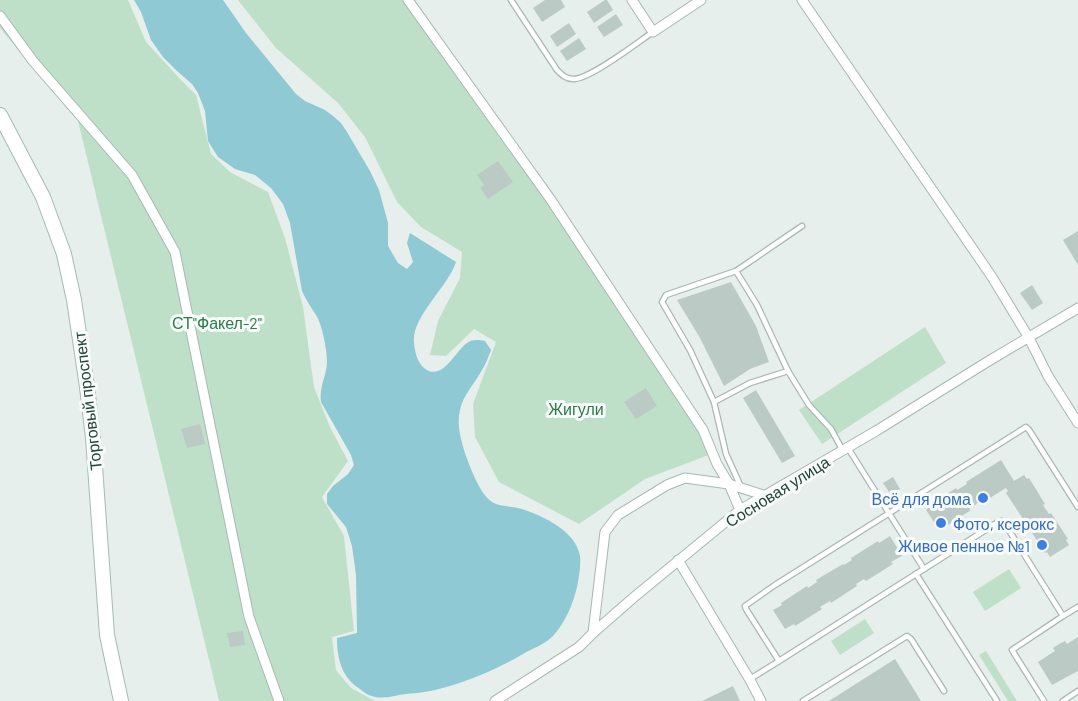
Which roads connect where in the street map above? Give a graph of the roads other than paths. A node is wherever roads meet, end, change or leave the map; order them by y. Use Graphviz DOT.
graph roads {
  1 [pos="408,0"];
  2 [pos="511,0"];
  3 [pos="632,0"];
  4 [pos="700,0"];
  5 [pos="802,0"];
  6 [pos="0,16"];
  7 [pos="653,32"];
  8 [pos="0,115"];
  9 [pos="802,226"];
  10 [pos="736,271"];
  11 [pos="1078,308"];
  12 [pos="1029,338"];
  13 [pos="788,371"];
  14 [pos="714,402"];
  15 [pos="1078,423"];
  16 [pos="845,449"];
  17 [pos="729,484"];
  18 [pos="741,487"];
  19 [pos="766,496"];
  20 [pos="1078,507"];
  21 [pos="740,510"];
  22 [pos="889,513"];
  23 [pos="678,560"];
  24 [pos="924,569"];
  25 [pos="916,574"];
  26 [pos="1078,607"];
  27 [pos="1064,616"];
  28 [pos="593,633"];
  29 [pos="778,661"];
  30 [pos="750,680"];
  31 [pos="944,691"];
  32 [pos="1078,692"];
  33 [pos="121,701"];
  34 [pos="279,701"];
  35 [pos="495,701"];
  36 [pos="761,701"];
  37 [pos="803,701"];
  38 [pos="997,701"];
  39 [pos="1044,701"];
  40 [pos="1063,701"];
  1 -- 17 [label="street"];
  2 -- 7 [label="lane"];
  3 -- 7 [label="street"];
  4 -- 7 [label="street"];
  5 -- 12 [label="street"];
  6 -- 34 [label="street"];
  8 -- 33 [label="street, Торговый проспект"];
  9 -- 10 [label="lane"];
  10 -- 13 [label="lane"];
  10 -- 14 [label="lane"];
  11 -- 12 [label="street, Сосновая улица"];
  12 -- 15 [label="street"];
  12 -- 16 [label="street, Сосновая улица"];
  13 -- 14 [label="lane"];
  13 -- 16 [label="lane"];
  14 -- 18 [label="lane"];
  16 -- 19 [label="street, Сосновая улица"];
  16 -- 22 [label="lane"];
  17 -- 18 [label="street"];
  17 -- 21 [label="street"];
  17 -- 28 [label="street"];
  18 -- 19 [label="street"];
  19 -- 21 [label="street, Сосновая улица"];
  20 -- 22 [label="lane"];
  21 -- 23 [label="street, Сосновая улица"];
  22 -- 24 [label="lane"];
  22 -- 29 [label="lane"];
  23 -- 28 [label="street, Сосновая улица"];
  23 -- 30 [label="street"];
  24 -- 25 [label="lane"];
  24 -- 27 [label="lane"];
  25 -- 29 [label="lane"];
  25 -- 38 [label="lane"];
  26 -- 27 [label="lane"];
  27 -- 39 [label="lane"];
  28 -- 35 [label="street, Сосновая улица"];
  29 -- 30 [label="lane"];
  30 -- 36 [label="street"];
  31 -- 37 [label="lane"];
  32 -- 40 [label="lane"];
}
